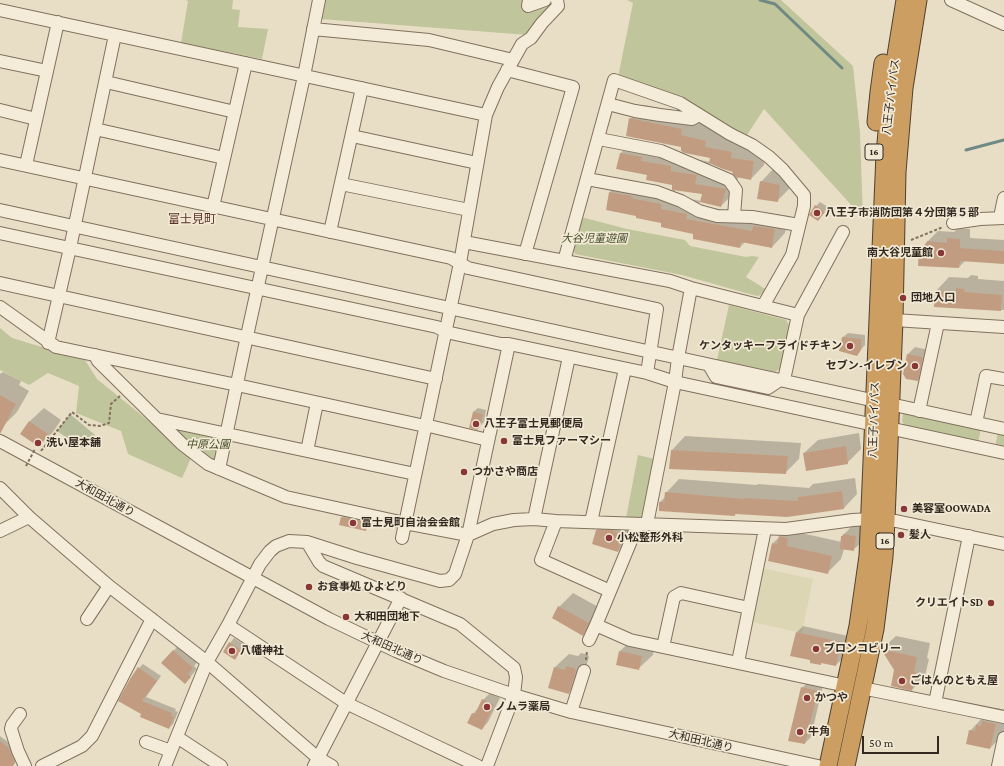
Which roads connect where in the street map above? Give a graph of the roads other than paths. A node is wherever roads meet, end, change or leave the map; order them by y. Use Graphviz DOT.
graph roads {
  1 [pos="319,0"];
  2 [pos="529,0"];
  3 [pos="545,0"];
  4 [pos="556,0"];
  5 [pos="893,0"];
  6 [pos="905,0"];
  7 [pos="918,0"];
  8 [pos="929,0"];
  9 [pos="951,0"];
  10 [pos="0,10"];
  11 [pos="58,22"];
  12 [pos="1004,24"];
  13 [pos="313,29"];
  14 [pos="115,35"];
  15 [pos="0,61"];
  16 [pos="246,63"];
  17 [pos="510,65"];
  18 [pos="46,71"];
  19 [pos="304,76"];
  20 [pos="106,82"];
  21 [pos="898,87"];
  22 [pos="362,88"];
  23 [pos="608,104"];
  24 [pos="0,110"];
  25 [pos="235,112"];
  26 [pos="486,115"];
  27 [pos="699,115"];
  28 [pos="36,119"];
  29 [pos="95,128"];
  30 [pos="352,136"];
  31 [pos="599,139"];
  32 [pos="224,158"];
  33 [pos="0,160"];
  34 [pos="478,163"];
  35 [pos="26,165"];
  36 [pos="84,179"];
  37 [pos="587,179"];
  38 [pos="341,184"];
  39 [pos="1004,198"];
  40 [pos="213,207"];
  41 [pos="0,210"];
  42 [pos="469,210"];
  43 [pos="734,216"];
  44 [pos="1002,218"];
  45 [pos="272,220"];
  46 [pos="953,223"];
  47 [pos="799,225"];
  48 [pos="74,226"];
  49 [pos="0,232"];
  50 [pos="330,232"];
  51 [pos="843,232"];
  52 [pos="464,242"];
  53 [pos="70,248"];
  54 [pos="526,254"];
  55 [pos="564,261"];
  56 [pos="460,263"];
  57 [pos="262,267"];
  58 [pos="0,283"];
  59 [pos="691,288"];
  60 [pos="258,289"];
  61 [pos="58,296"];
  62 [pos="878,304"];
  63 [pos="763,306"];
  64 [pos="0,307"];
  65 [pos="450,308"];
  66 [pos="798,316"];
  67 [pos="894,320"];
  68 [pos="938,323"];
  69 [pos="1004,327"];
  70 [pos="446,332"];
  71 [pos="247,336"];
  72 [pos="48,343"];
  73 [pos="509,344"];
  74 [pos="651,353"];
  75 [pos="95,355"];
  76 [pos="569,357"];
  77 [pos="678,358"];
  78 [pos="625,369"];
  79 [pos="647,373"];
  80 [pos="436,379"];
  81 [pos="1004,379"];
  82 [pos="782,380"];
  83 [pos="675,382"];
  84 [pos="237,385"];
  85 [pos="874,400"];
  86 [pos="317,403"];
  87 [pos="891,404"];
  88 [pos="919,410"];
  89 [pos="157,419"];
  90 [pos="976,423"];
  91 [pos="425,425"];
  92 [pos="873,425"];
  93 [pos="890,429"];
  94 [pos="1004,429"];
  95 [pos="226,433"];
  96 [pos="488,440"];
  97 [pos="0,441"];
  98 [pos="307,451"];
  99 [pos="1004,452"];
  100 [pos="219,469"];
  101 [pos="415,474"];
  102 [pos="0,488"];
  103 [pos="29,517"];
  104 [pos="534,519"];
  105 [pos="878,519"];
  106 [pos="556,521"];
  107 [pos="591,522"];
  108 [pos="405,523"];
  109 [pos="643,524"];
  110 [pos="765,529"];
  111 [pos="0,531"];
  112 [pos="468,535"];
  113 [pos="969,536"];
  114 [pos="402,538"];
  115 [pos="307,542"];
  116 [pos="1004,544"];
  117 [pos="253,578"];
  118 [pos="108,586"];
  119 [pos="610,591"];
  120 [pos="401,598"];
  121 [pos="749,608"];
  122 [pos="87,619"];
  123 [pos="152,619"];
  124 [pos="228,625"];
  125 [pos="596,625"];
  126 [pos="589,640"];
  127 [pos="378,642"];
  128 [pos="664,647"];
  129 [pos="207,662"];
  130 [pos="738,662"];
  131 [pos="584,671"];
  132 [pos="854,687"];
  133 [pos="514,696"];
  134 [pos="935,703"];
  135 [pos="346,704"];
  136 [pos="571,712"];
  137 [pos="20,714"];
  138 [pos="1004,717"];
  139 [pos="177,737"];
  140 [pos="1004,738"];
  141 [pos="146,742"];
  142 [pos="171,751"];
  143 [pos="316,762"];
  144 [pos="25,766"];
  145 [pos="42,766"];
  146 [pos="165,766"];
  147 [pos="221,766"];
  148 [pos="332,766"];
  149 [pos="478,766"];
  150 [pos="487,766"];
  151 [pos="818,766"];
  152 [pos="828,766"];
  153 [pos="846,766"];
  154 [pos="998,766"];
  1 -- 13 [label="street"];
  2 -- 3 [label="street"];
  4 -- 17 [label="street"];
  5 -- 62 [label="highway, 16"];
  6 -- 21 [label="highway, 八王子バイパス / 16"];
  7 -- 21 [label="highway, 八王子バイパス / 16"];
  8 -- 67 [label="highway"];
  9 -- 12 [label="street"];
  10 -- 11 [label="street"];
  11 -- 14 [label="street"];
  11 -- 18 [label="street"];
  13 -- 17 [label="street"];
  13 -- 19 [label="street"];
  14 -- 16 [label="street"];
  14 -- 20 [label="street"];
  15 -- 18 [label="street"];
  16 -- 19 [label="street"];
  16 -- 25 [label="street"];
  17 -- 26 [label="street"];
  17 -- 54 [label="street"];
  18 -- 28 [label="street"];
  19 -- 22 [label="street"];
  19 -- 45 [label="street"];
  20 -- 25 [label="street"];
  20 -- 29 [label="street"];
  21 -- 62 [label="highway, 八王子バイパス / 16"];
  21 -- 67 [label="highway, 八王子バイパス / 16"];
  22 -- 26 [label="street"];
  22 -- 30 [label="street"];
  23 -- 27 [label="street"];
  23 -- 27 [label="street"];
  23 -- 31 [label="street"];
  24 -- 28 [label="street"];
  25 -- 32 [label="street"];
  26 -- 34 [label="street"];
  27 -- 47 [label="street"];
  28 -- 35 [label="street"];
  29 -- 32 [label="street"];
  29 -- 36 [label="street"];
  30 -- 34 [label="street"];
  30 -- 38 [label="street"];
  31 -- 37 [label="street"];
  31 -- 43 [label="street"];
  32 -- 40 [label="street"];
  33 -- 35 [label="street"];
  34 -- 42 [label="street"];
  35 -- 36 [label="street"];
  36 -- 40 [label="street"];
  36 -- 48 [label="street"];
  37 -- 43 [label="street"];
  37 -- 55 [label="street"];
  38 -- 42 [label="street"];
  38 -- 50 [label="street"];
  39 -- 44 [label="street"];
  40 -- 45 [label="street"];
  41 -- 48 [label="street"];
  42 -- 52 [label="street"];
  43 -- 47 [label="street"];
  44 -- 46 [label="street"];
  45 -- 50 [label="street"];
  45 -- 57 [label="street"];
  47 -- 63 [label="street"];
  48 -- 53 [label="street"];
  48 -- 57 [label="street"];
  49 -- 53 [label="street"];
  50 -- 56 [label="street"];
  51 -- 66 [label="street"];
  52 -- 54 [label="street"];
  52 -- 56 [label="street"];
  53 -- 60 [label="street"];
  53 -- 61 [label="street"];
  54 -- 55 [label="street"];
  55 -- 59 [label="street"];
  56 -- 65 [label="street"];
  56 -- 74 [label="street"];
  57 -- 60 [label="street"];
  57 -- 65 [label="street"];
  58 -- 61 [label="street"];
  59 -- 63 [label="street"];
  59 -- 77 [label="street"];
  60 -- 70 [label="street"];
  60 -- 71 [label="street"];
  61 -- 71 [label="street"];
  61 -- 72 [label="street"];
  62 -- 85 [label="highway, 八王子バイパス / 16"];
  63 -- 66 [label="street"];
  64 -- 72 [label="street"];
  65 -- 70 [label="street"];
  65 -- 74 [label="street"];
  66 -- 82 [label="street"];
  67 -- 68 [label="street"];
  67 -- 87 [label="highway, 八王子バイパス / 16"];
  68 -- 69 [label="street"];
  68 -- 88 [label="street"];
  70 -- 73 [label="street"];
  70 -- 80 [label="street"];
  71 -- 80 [label="street"];
  71 -- 84 [label="street"];
  72 -- 75 [label="street"];
  73 -- 76 [label="street"];
  73 -- 96 [label="street"];
  74 -- 77 [label="street"];
  74 -- 79 [label="street"];
  75 -- 84 [label="street"];
  75 -- 89 [label="street"];
  76 -- 78 [label="street"];
  76 -- 104 [label="street"];
  77 -- 82 [label="street"];
  77 -- 83 [label="street"];
  78 -- 79 [label="street"];
  78 -- 107 [label="street"];
  79 -- 83 [label="street"];
  80 -- 91 [label="street"];
  81 -- 90 [label="street"];
  82 -- 85 [label="street"];
  83 -- 92 [label="street"];
  83 -- 109 [label="street"];
  84 -- 86 [label="street"];
  84 -- 95 [label="street"];
  85 -- 87 [label="street"];
  85 -- 92 [label="highway, 八王子バイパス / 16"];
  86 -- 91 [label="street"];
  86 -- 98 [label="street"];
  87 -- 88 [label="street"];
  87 -- 93 [label="highway, 八王子バイパス / 16"];
  88 -- 90 [label="street"];
  89 -- 95 [label="street"];
  89 -- 100 [label="street"];
  90 -- 94 [label="street"];
  91 -- 96 [label="street"];
  91 -- 101 [label="street"];
  92 -- 93 [label="street"];
  92 -- 105 [label="highway, 八王子バイパス / 16"];
  93 -- 99 [label="street"];
  93 -- 105 [label="highway, 八王子バイパス / 16"];
  95 -- 98 [label="street"];
  95 -- 100 [label="street"];
  96 -- 112 [label="street"];
  97 -- 117 [label="street, 大和田北通り"];
  98 -- 101 [label="street"];
  100 -- 108 [label="street"];
  101 -- 108 [label="street"];
  102 -- 103 [label="street"];
  103 -- 111 [label="street"];
  103 -- 118 [label="street"];
  104 -- 106 [label="street"];
  104 -- 112 [label="street"];
  105 -- 110 [label="street"];
  105 -- 113 [label="street"];
  105 -- 132 [label="highway, 八王子バイパス / 16"];
  106 -- 107 [label="street"];
  106 -- 119 [label="street"];
  107 -- 109 [label="street"];
  108 -- 112 [label="street"];
  108 -- 114 [label="street"];
  109 -- 110 [label="street"];
  109 -- 119 [label="street"];
  110 -- 121 [label="street"];
  112 -- 115 [label="street"];
  113 -- 116 [label="street"];
  113 -- 134 [label="street"];
  115 -- 117 [label="street"];
  115 -- 120 [label="street"];
  117 -- 124 [label="street"];
  117 -- 127 [label="street, 大和田北通り"];
  118 -- 122 [label="street"];
  118 -- 123 [label="street"];
  119 -- 125 [label="street"];
  120 -- 127 [label="street"];
  120 -- 133 [label="street"];
  121 -- 128 [label="street"];
  121 -- 130 [label="street"];
  123 -- 129 [label="street"];
  123 -- 145 [label="street"];
  124 -- 129 [label="street"];
  124 -- 135 [label="street"];
  125 -- 126 [label="street"];
  125 -- 128 [label="street"];
  127 -- 133 [label="street, 大和田北通り"];
  127 -- 135 [label="street"];
  128 -- 130 [label="street"];
  129 -- 139 [label="street"];
  129 -- 143 [label="street"];
  130 -- 132 [label="street"];
  131 -- 136 [label="street"];
  132 -- 134 [label="street"];
  132 -- 152 [label="highway, 八王子バイパス / 16"];
  132 -- 153 [label="highway, 八王子バイパス / 16"];
  133 -- 136 [label="street, 大和田北通り"];
  133 -- 150 [label="street"];
  134 -- 138 [label="street"];
  135 -- 143 [label="street"];
  135 -- 149 [label="street"];
  136 -- 151 [label="street, 大和田北通り"];
  137 -- 144 [label="street"];
  139 -- 142 [label="street"];
  139 -- 147 [label="street"];
  140 -- 154 [label="street"];
  141 -- 142 [label="street"];
  142 -- 146 [label="street"];
  143 -- 148 [label="street"];
}
